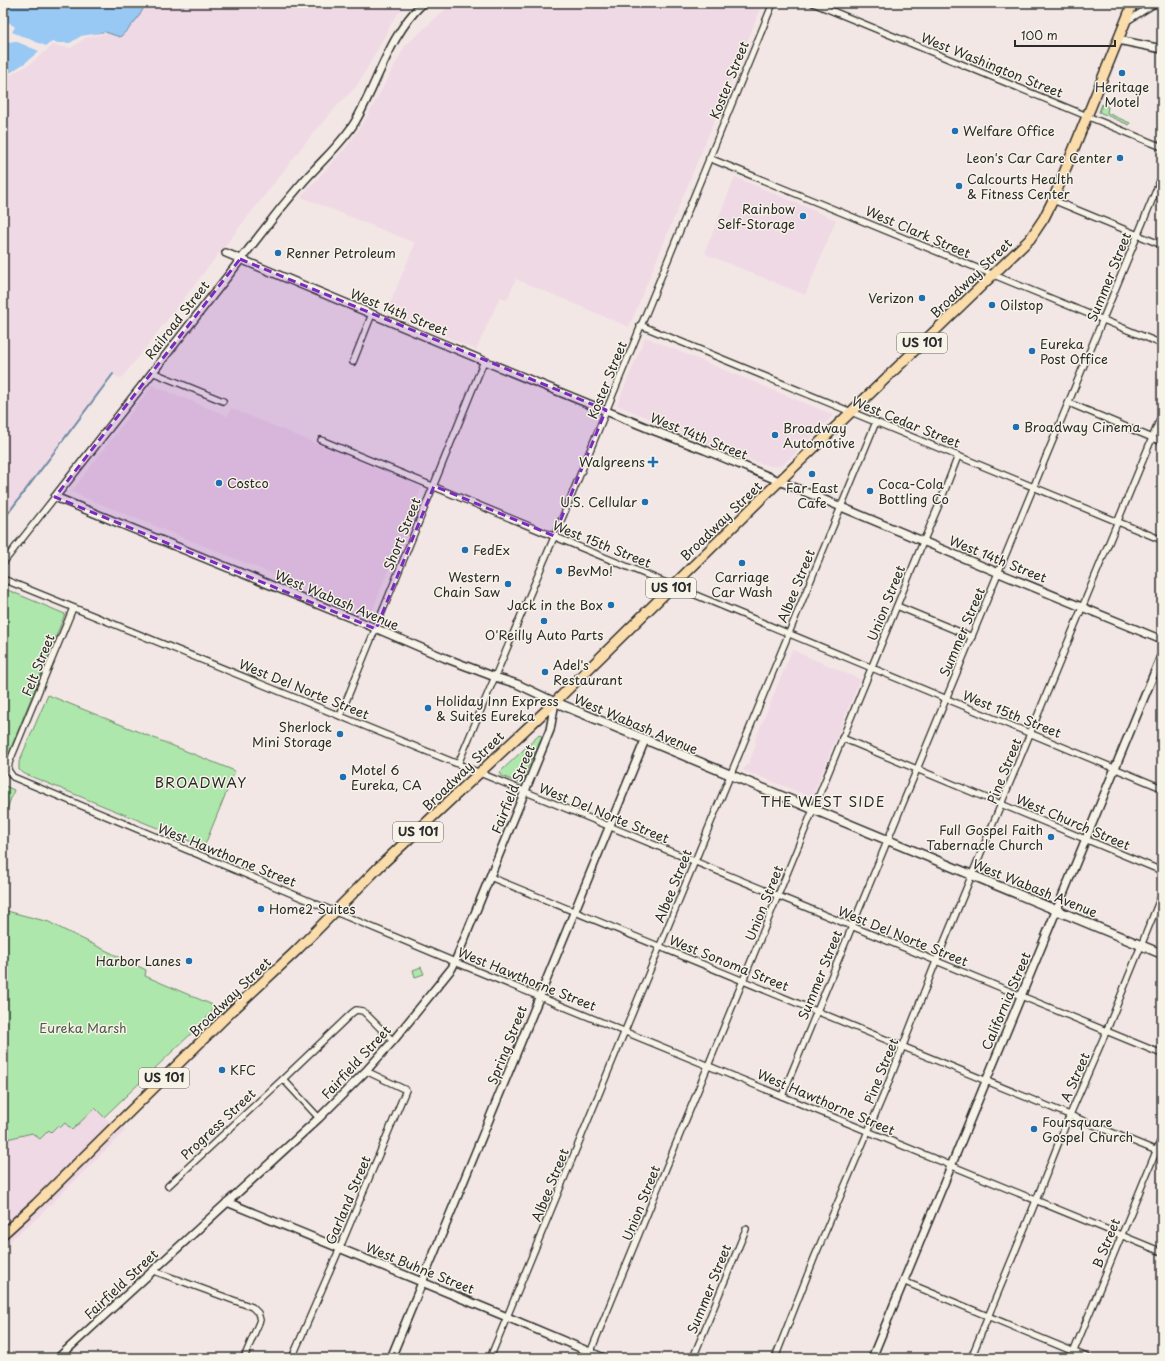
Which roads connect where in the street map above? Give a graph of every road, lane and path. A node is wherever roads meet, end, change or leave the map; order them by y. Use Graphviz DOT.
graph roads {
  1 [pos="773,3"];
  2 [pos="813,3"];
  3 [pos="1133,3"];
  4 [pos="1156,3"];
  5 [pos="421,5"];
  6 [pos="1125,22"];
  7 [pos="1118,40"];
  8 [pos="1162,49"];
  9 [pos="1087,116"];
  10 [pos="1162,147"];
  11 [pos="709,158"];
  12 [pos="1162,176"];
  13 [pos="1053,200"];
  14 [pos="1138,235"];
  15 [pos="1162,245"];
  16 [pos="226,253"];
  17 [pos="240,259"];
  18 [pos="993,276"];
  19 [pos="372,314"];
  20 [pos="1103,320"];
  21 [pos="640,325"];
  22 [pos="1162,344"];
  23 [pos="484,361"];
  24 [pos="353,362"];
  25 [pos="152,372"];
  26 [pos="223,401"];
  27 [pos="1069,403"];
  28 [pos="606,410"];
  29 [pos="852,412"];
  30 [pos="1162,414"];
  31 [pos="876,422"];
  32 [pos="1152,438"];
  33 [pos="321,440"];
  34 [pos="1162,442"];
  35 [pos="958,456"];
  36 [pos="779,482"];
  37 [pos="434,486"];
  38 [pos="1034,487"];
  39 [pos="56,497"];
  40 [pos="841,507"];
  41 [pos="1117,522"];
  42 [pos="554,536"];
  43 [pos="1162,540"];
  44 [pos="923,542"];
  45 [pos="3,563"];
  46 [pos="999,573"];
  47 [pos="3,579"];
  48 [pos="673,586"];
  49 [pos="897,606"];
  50 [pos="1083,607"];
  51 [pos="74,608"];
  52 [pos="376,629"];
  53 [pos="789,633"];
  54 [pos="972,637"];
  55 [pos="1162,640"];
  56 [pos="1162,654"];
  57 [pos="872,668"];
  58 [pos="494,677"];
  59 [pos="946,698"];
  60 [pos="554,702"];
  61 [pos="340,716"];
  62 [pos="1031,733"];
  63 [pos="842,738"];
  64 [pos="645,740"];
  65 [pos="458,764"];
  66 [pos="1115,768"];
  67 [pos="917,769"];
  68 [pos="480,773"];
  69 [pos="10,775"];
  70 [pos="730,776"];
  71 [pos="1162,788"];
  72 [pos="524,792"];
  73 [pos="1002,804"];
  74 [pos="814,810"];
  75 [pos="609,827"];
  76 [pos="1085,839"];
  77 [pos="888,840"];
  78 [pos="694,862"];
  79 [pos="1162,871"];
  80 [pos="973,876"];
  81 [pos="490,877"];
  82 [pos="1162,894"];
  83 [pos="778,897"];
  84 [pos="1056,910"];
  85 [pos="336,911"];
  86 [pos="574,911"];
  87 [pos="852,927"];
  88 [pos="1141,945"];
  89 [pos="660,947"];
  90 [pos="1162,954"];
  91 [pos="455,962"];
  92 [pos="936,962"];
  93 [pos="744,981"];
  94 [pos="540,996"];
  95 [pos="1021,997"];
  96 [pos="817,1011"];
  97 [pos="625,1031"];
  98 [pos="1106,1032"];
  99 [pos="393,1041"];
  100 [pos="902,1047"];
  101 [pos="1162,1054"];
  102 [pos="709,1065"];
  103 [pos="366,1071"];
  104 [pos="283,1079"];
  105 [pos="986,1081"];
  106 [pos="782,1096"];
  107 [pos="1070,1116"];
  108 [pos="319,1118"];
  109 [pos="868,1131"];
  110 [pos="1162,1136"];
  111 [pos="1159,1152"];
  112 [pos="952,1166"];
  113 [pos="168,1186"];
  114 [pos="1036,1200"];
  115 [pos="226,1202"];
  116 [pos="746,1229"];
  117 [pos="3,1234"];
  118 [pos="1122,1235"];
  119 [pos="340,1249"];
  120 [pos="1162,1252"];
  121 [pos="154,1271"];
  122 [pos="903,1281"];
  123 [pos="422,1282"];
  124 [pos="988,1316"];
  125 [pos="507,1317"];
  126 [pos="1073,1352"];
  127 [pos="590,1355"];
  128 [pos="58,1358"];
  129 [pos="244,1358"];
  130 [pos="292,1358"];
  131 [pos="391,1358"];
  132 [pos="490,1358"];
  133 [pos="604,1358"];
  134 [pos="693,1358"];
  135 [pos="776,1358"];
  136 [pos="872,1358"];
  137 [pos="971,1358"];
  138 [pos="1071,1358"];
  139 [pos="1089,1358"];
  1 -- 11 [label="street, Koster Street"];
  2 -- 9 [label="street, West Washington Street"];
  3 -- 6 [label="highway, Broadway Street / US 101"];
  4 -- 6 [label="street"];
  5 -- 17 [label="street, Railroad Street"];
  6 -- 7 [label="highway, Broadway Street / US 101"];
  7 -- 8 [label="street"];
  7 -- 9 [label="highway, Broadway Street / US 101"];
  9 -- 10 [label="street, West Washington Street"];
  9 -- 13 [label="highway, Broadway Street / US 101"];
  11 -- 18 [label="street, West Clark Street"];
  11 -- 21 [label="street, Koster Street"];
  12 -- 14 [label="street, Summer Street"];
  13 -- 14 [label="street"];
  13 -- 18 [label="highway, Broadway Street / US 101"];
  14 -- 15 [label="street"];
  14 -- 20 [label="street, Summer Street"];
  16 -- 17 [label="street, West 14th Street"];
  17 -- 19 [label="street, West 14th Street"];
  17 -- 25 [label="street, Railroad Street"];
  18 -- 20 [label="street, West Clark Street"];
  18 -- 29 [label="highway, Broadway Street / US 101"];
  19 -- 23 [label="street, West 14th Street"];
  19 -- 24 [label="street"];
  20 -- 22 [label="street, West Clark Street"];
  20 -- 27 [label="street, Summer Street"];
  21 -- 28 [label="street, Koster Street"];
  21 -- 29 [label="street, West Cedar Street"];
  23 -- 28 [label="street, West 14th Street"];
  23 -- 37 [label="street, Short Street"];
  25 -- 26 [label="street"];
  25 -- 39 [label="street, Railroad Street"];
  27 -- 32 [label="street"];
  27 -- 38 [label="street, Summer Street"];
  28 -- 36 [label="street, West 14th Street"];
  28 -- 42 [label="street, Koster Street"];
  29 -- 31 [label="street, West Cedar Street"];
  29 -- 36 [label="highway, Broadway Street / US 101"];
  30 -- 32 [label="street, Pine Street"];
  31 -- 35 [label="street, West Cedar Street"];
  31 -- 40 [label="street, Albee Street"];
  32 -- 34 [label="street"];
  32 -- 41 [label="street, Pine Street"];
  33 -- 37 [label="street, West 15th Street"];
  35 -- 38 [label="street, West Cedar Street"];
  35 -- 44 [label="street, Union Street"];
  36 -- 40 [label="street, West 14th Street"];
  36 -- 48 [label="highway, Broadway Street / US 101"];
  37 -- 42 [label="street, West 15th Street"];
  37 -- 52 [label="street, Short Street"];
  38 -- 41 [label="street, West Cedar Street"];
  38 -- 46 [label="street, Summer Street"];
  39 -- 45 [label="street, Railroad Street"];
  39 -- 52 [label="street, West Wabash Avenue"];
  40 -- 44 [label="street, West 14th Street"];
  40 -- 53 [label="street, Albee Street"];
  41 -- 43 [label="street, West Cedar Street"];
  41 -- 50 [label="street, Pine Street"];
  42 -- 48 [label="street, West 15th Street"];
  42 -- 58 [label="street, Koster Street"];
  44 -- 46 [label="street, West 14th Street"];
  44 -- 49 [label="street, Union Street"];
  46 -- 50 [label="street, West 14th Street"];
  46 -- 54 [label="street, Summer Street"];
  47 -- 51 [label="street, West Del Norte Street"];
  48 -- 53 [label="street, West 15th Street"];
  48 -- 60 [label="highway, Broadway Street / US 101"];
  49 -- 54 [label="street"];
  49 -- 57 [label="street, Union Street"];
  50 -- 55 [label="street, West 14th Street"];
  50 -- 62 [label="street, Pine Street"];
  51 -- 61 [label="street, West Del Norte Street"];
  51 -- 69 [label="street, Felt Street"];
  52 -- 58 [label="street, West Wabash Avenue"];
  52 -- 61 [label="street, Short Street"];
  53 -- 57 [label="street, West 15th Street"];
  53 -- 70 [label="street, Albee Street"];
  54 -- 59 [label="street, Summer Street"];
  56 -- 66 [label="street, California Street"];
  57 -- 59 [label="street, West 15th Street"];
  57 -- 63 [label="street, Union Street"];
  58 -- 60 [label="street, West Wabash Avenue"];
  58 -- 65 [label="street, Koster Street"];
  59 -- 62 [label="street, West 15th Street"];
  59 -- 67 [label="street, Summer Street"];
  60 -- 64 [label="main road, West Wabash Avenue"];
  60 -- 68 [label="highway, Broadway Street / US 101"];
  60 -- 72 [label="street, Fairfield Street"];
  61 -- 65 [label="street, West Del Norte Street"];
  62 -- 66 [label="street, West 15th Street"];
  62 -- 73 [label="street, Pine Street"];
  63 -- 67 [label="street, West Church Street"];
  63 -- 74 [label="street, Union Street"];
  64 -- 70 [label="main road, West Wabash Avenue"];
  64 -- 75 [label="street, Spring Street"];
  65 -- 68 [label="street, West Del Norte Street"];
  66 -- 71 [label="street, West 15th Street"];
  66 -- 76 [label="street, California Street"];
  67 -- 73 [label="street, West Church Street"];
  67 -- 77 [label="street, Summer Street"];
  68 -- 72 [label="street, West Del Norte Street"];
  68 -- 85 [label="highway, Broadway Street / US 101"];
  69 -- 85 [label="street, West Hawthorne Street"];
  70 -- 74 [label="main road, West Wabash Avenue"];
  70 -- 78 [label="street, Albee Street"];
  72 -- 75 [label="street, West Del Norte Street"];
  72 -- 81 [label="street, Fairfield Street"];
  73 -- 76 [label="street, West Church Street"];
  73 -- 80 [label="street, Pine Street"];
  74 -- 77 [label="main road, West Wabash Avenue"];
  74 -- 83 [label="street, Union Street"];
  75 -- 78 [label="street, West Del Norte Street"];
  75 -- 86 [label="street, Spring Street"];
  76 -- 79 [label="street, West Church Street"];
  76 -- 84 [label="street, California Street"];
  77 -- 80 [label="main road, West Wabash Avenue"];
  77 -- 87 [label="street, Summer Street"];
  78 -- 83 [label="street, West Del Norte Street"];
  78 -- 89 [label="street, Albee Street"];
  80 -- 84 [label="main road, West Wabash Avenue"];
  80 -- 92 [label="street, Pine Street"];
  81 -- 86 [label="street, West Sonoma Street"];
  81 -- 91 [label="street, Fairfield Street"];
  82 -- 88 [label="street, A Street"];
  83 -- 87 [label="street, West Del Norte Street"];
  83 -- 93 [label="street, Union Street"];
  84 -- 88 [label="main road, West Wabash Avenue"];
  84 -- 95 [label="street, California Street"];
  85 -- 91 [label="street, West Hawthorne Street"];
  85 -- 117 [label="highway, Broadway Street / US 101"];
  86 -- 89 [label="street, West Sonoma Street"];
  86 -- 94 [label="street, Spring Street"];
  87 -- 92 [label="street, West Del Norte Street"];
  87 -- 96 [label="street, Summer Street"];
  88 -- 90 [label="main road, West Wabash Avenue"];
  88 -- 98 [label="street, A Street"];
  89 -- 93 [label="street, West Sonoma Street"];
  89 -- 97 [label="street, Albee Street"];
  91 -- 94 [label="street, West Hawthorne Street"];
  91 -- 99 [label="street, Fairfield Street"];
  92 -- 95 [label="street, West Del Norte Street"];
  92 -- 100 [label="street, Pine Street"];
  93 -- 96 [label="street, West Sonoma Street"];
  93 -- 102 [label="street, Union Street"];
  94 -- 97 [label="street, West Hawthorne Street"];
  94 -- 123 [label="street, Spring Street"];
  95 -- 98 [label="street, West Del Norte Street"];
  95 -- 105 [label="street, California Street"];
  96 -- 100 [label="street, West Sonoma Street"];
  96 -- 106 [label="street, Summer Street"];
  97 -- 102 [label="street, West Hawthorne Street"];
  97 -- 125 [label="street, Albee Street"];
  98 -- 101 [label="street, West Del Norte Street"];
  98 -- 107 [label="street, A Street"];
  99 -- 103 [label="street, Fairfield Street"];
  99 -- 104 [label="street, Progress Street"];
  100 -- 105 [label="street, West Sonoma Street"];
  100 -- 109 [label="street, Pine Street"];
  102 -- 106 [label="street, West Hawthorne Street"];
  102 -- 127 [label="street, Union Street"];
  103 -- 108 [label="street, Fairfield Street"];
  103 -- 119 [label="street, Garland Street"];
  104 -- 108 [label="street"];
  104 -- 113 [label="street, Progress Street"];
  105 -- 107 [label="street, West Sonoma Street"];
  105 -- 112 [label="street, California Street"];
  106 -- 109 [label="street, West Hawthorne Street"];
  107 -- 111 [label="street, West Sonoma Street"];
  107 -- 114 [label="street, A Street"];
  108 -- 115 [label="street, Fairfield Street"];
  109 -- 112 [label="street, West Hawthorne Street"];
  109 -- 135 [label="street, Pine Street"];
  110 -- 111 [label="street, B Street"];
  111 -- 118 [label="street, B Street"];
  112 -- 114 [label="street, West Hawthorne Street"];
  112 -- 122 [label="street, California Street"];
  114 -- 118 [label="street, West Hawthorne Street"];
  114 -- 124 [label="street, A Street"];
  115 -- 119 [label="street, West Buhne Street"];
  115 -- 121 [label="street, Fairfield Street"];
  116 -- 134 [label="street, Summer Street"];
  118 -- 120 [label="street, West Hawthorne Street"];
  118 -- 126 [label="street, B Street"];
  119 -- 123 [label="street, West Buhne Street"];
  119 -- 130 [label="street, Garland Street"];
  121 -- 128 [label="street, Fairfield Street"];
  121 -- 129 [label="street"];
  122 -- 124 [label="street"];
  122 -- 136 [label="street, California Street"];
  123 -- 125 [label="street, West Buhne Street"];
  123 -- 131 [label="street, Spring Street"];
  124 -- 126 [label="street"];
  124 -- 137 [label="street, A Street"];
  125 -- 127 [label="street, West Buhne Street"];
  125 -- 132 [label="street, Albee Street"];
  126 -- 138 [label="street, B Street"];
  126 -- 139 [label="street"];
  127 -- 133 [label="street, West Buhne Street"];
}
